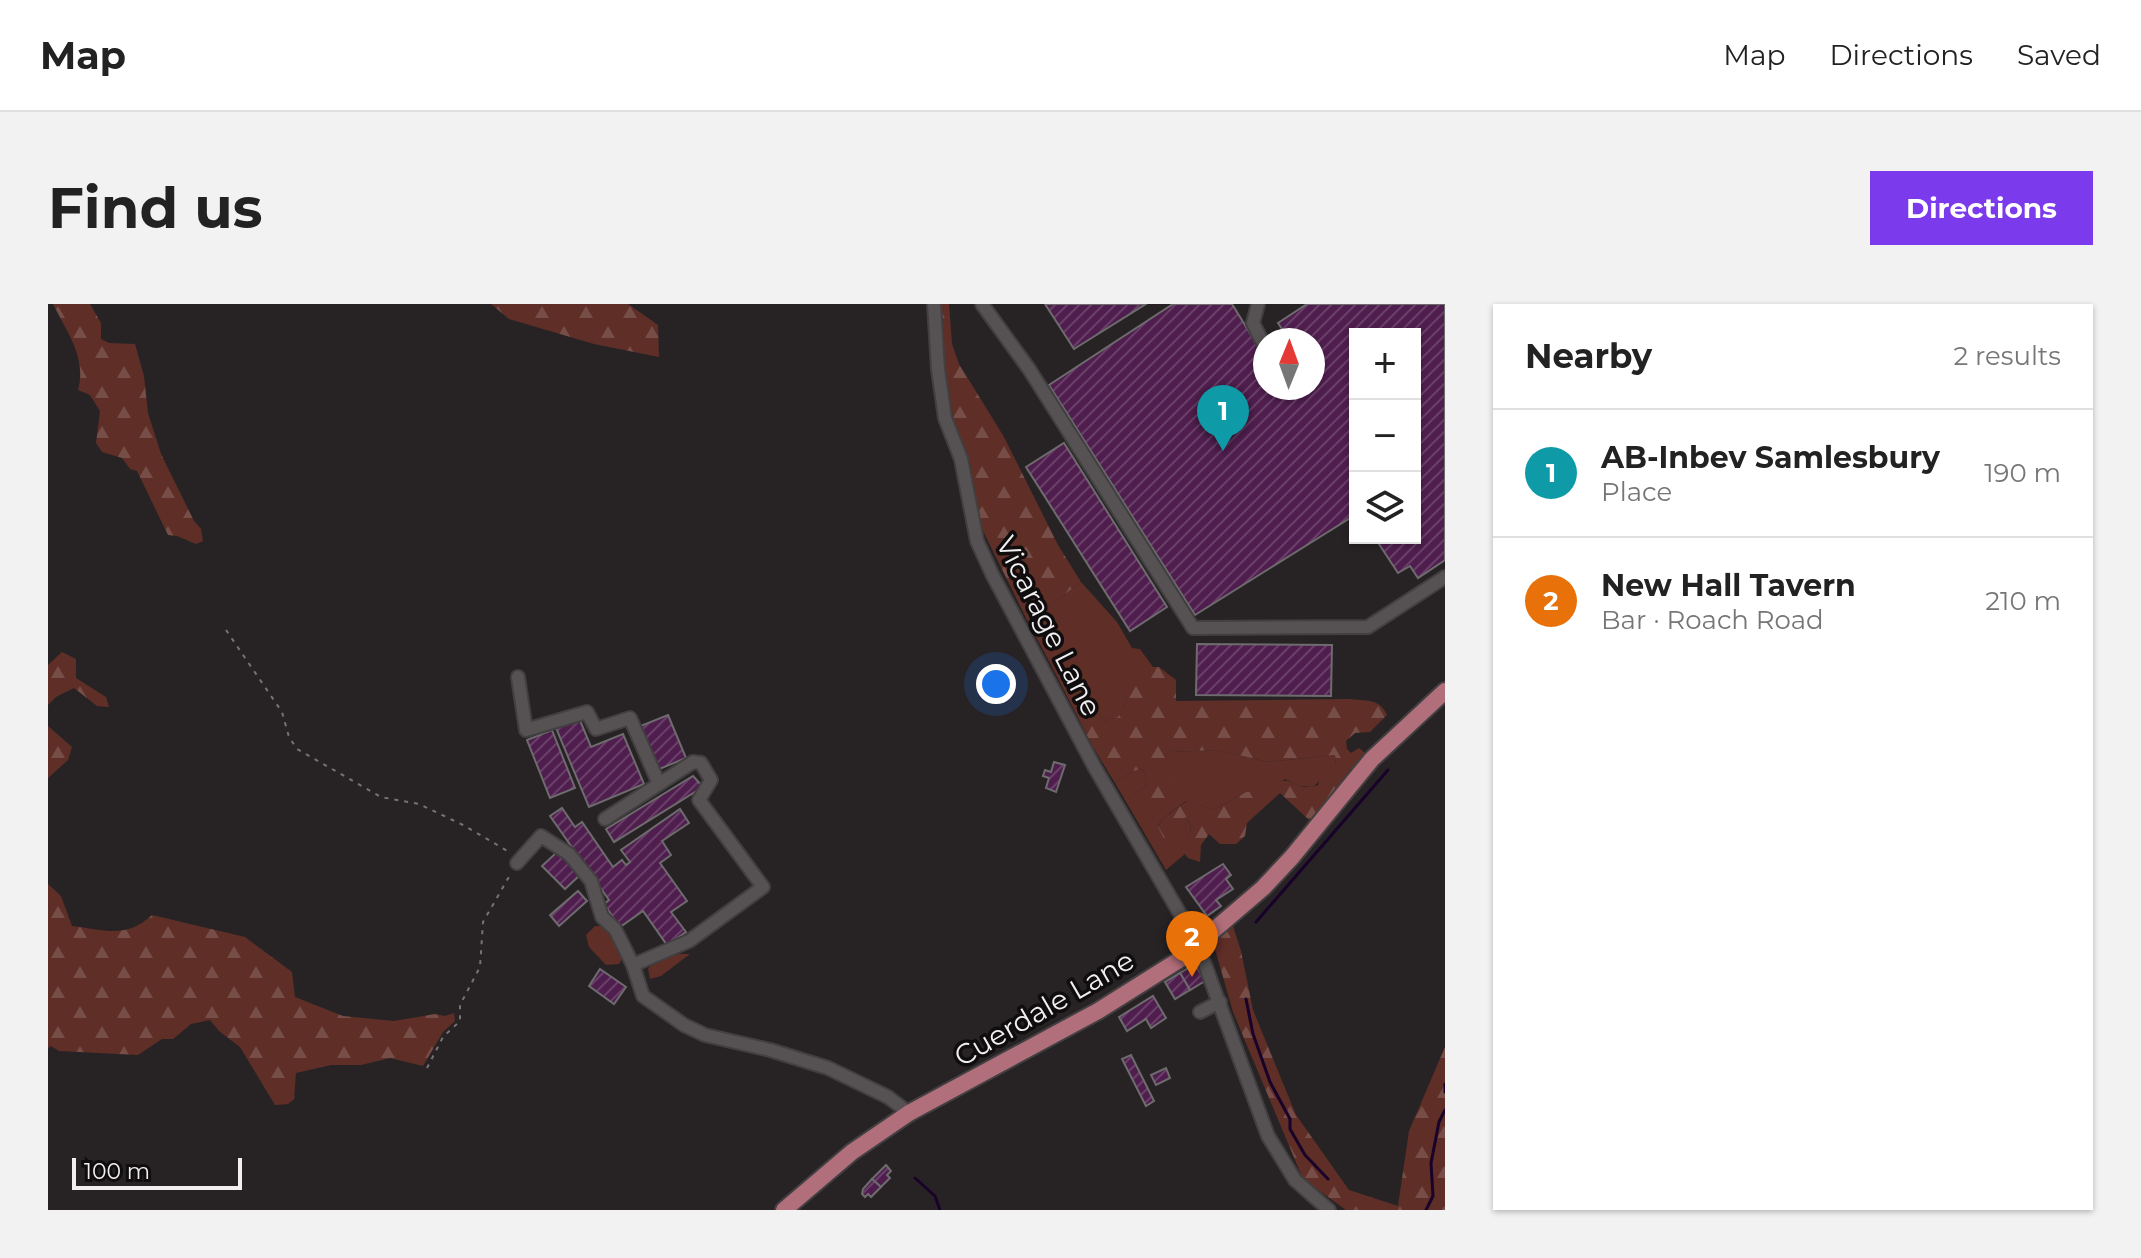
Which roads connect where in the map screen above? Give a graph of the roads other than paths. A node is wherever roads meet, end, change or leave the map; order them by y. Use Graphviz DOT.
graph roads {
  1 [pos="934,304"];
  2 [pos="982,304"];
  3 [pos="1258,304"];
  4 [pos="1256,328"];
  5 [pos="1445,577"];
  6 [pos="518,677"];
  7 [pos="1445,691"];
  8 [pos="659,784"];
  9 [pos="605,819"];
  10 [pos="517,858"];
  11 [pos="1197,943"];
  12 [pos="633,965"];
  13 [pos="1220,1002"];
  14 [pos="1200,1012"];
  15 [pos="909,1113"];
  16 [pos="784,1210"];
  17 [pos="1329,1210"];
  1 -- 11 [label="street, Vicarage Lane"];
  2 -- 5 [label="street"];
  3 -- 4 [label="street"];
  6 -- 8 [label="street"];
  7 -- 11 [label="main road, Cuerdale Lane"];
  8 -- 9 [label="street"];
  8 -- 12 [label="street"];
  10 -- 12 [label="street"];
  11 -- 13 [label="street, Vicarage Lane"];
  11 -- 15 [label="main road, Cuerdale Lane"];
  12 -- 15 [label="street"];
  13 -- 14 [label="street"];
  13 -- 17 [label="street, Vicarage Lane"];
  15 -- 16 [label="main road, Cuerdale Lane"];
}
